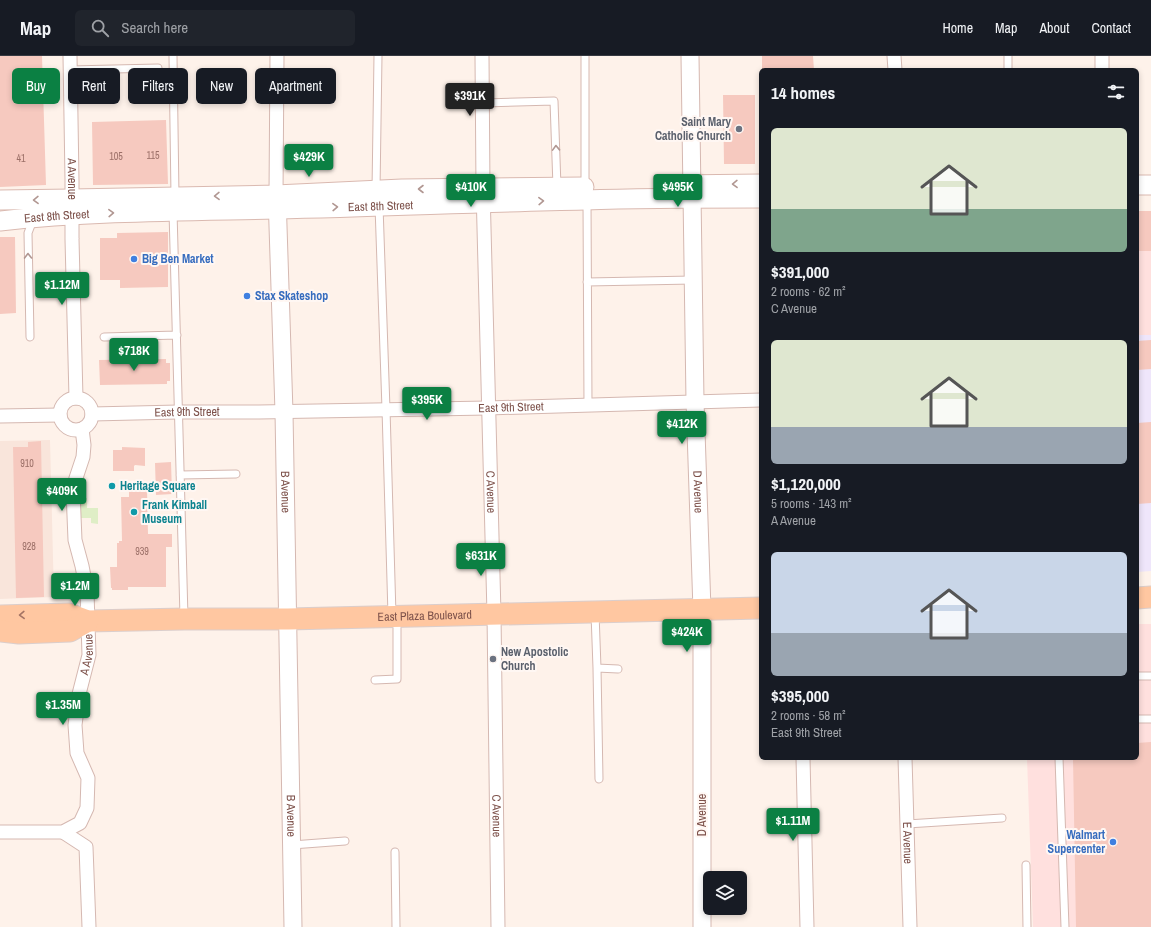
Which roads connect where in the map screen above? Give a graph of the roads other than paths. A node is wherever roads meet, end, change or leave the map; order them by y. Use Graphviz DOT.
graph roads {
  1 [pos="70,56"];
  2 [pos="173,56"];
  3 [pos="277,56"];
  4 [pos="378,56"];
  5 [pos="482,56"];
  6 [pos="585,56"];
  7 [pos="690,56"];
  8 [pos="894,56"];
  9 [pos="1008,56"];
  10 [pos="1102,56"];
  11 [pos="70,68"];
  12 [pos="895,68"];
  13 [pos="1008,68"];
  14 [pos="1102,68"];
  15 [pos="483,103"];
  16 [pos="70,104"];
  17 [pos="759,184"];
  18 [pos="557,187"];
  19 [pos="692,191"];
  20 [pos="586,193"];
  21 [pos="483,196"];
  22 [pos="378,198"];
  23 [pos="759,198"];
  24 [pos="0,200"];
  25 [pos="277,202"];
  26 [pos="174,204"];
  27 [pos="72,207"];
  28 [pos="34,217"];
  29 [pos="0,221"];
  30 [pos="693,280"];
  31 [pos="587,282"];
  32 [pos="177,335"];
  33 [pos="104,336"];
  34 [pos="30,337"];
  35 [pos="76,398"];
  36 [pos="759,400"];
  37 [pos="696,401"];
  38 [pos="588,406"];
  39 [pos="488,408"];
  40 [pos="386,410"];
  41 [pos="178,412"];
  42 [pos="284,412"];
  43 [pos="92,414"];
  44 [pos="60,415"];
  45 [pos="0,416"];
  46 [pos="82,429"];
  47 [pos="236,474"];
  48 [pos="180,475"];
  49 [pos="1151,597"];
  50 [pos="1139,598"];
  51 [pos="759,608"];
  52 [pos="702,610"];
  53 [pos="594,612"];
  54 [pos="494,614"];
  55 [pos="0,616"];
  56 [pos="394,617"];
  57 [pos="184,619"];
  58 [pos="288,619"];
  59 [pos="88,621"];
  60 [pos="0,631"];
  61 [pos="597,668"];
  62 [pos="618,668"];
  63 [pos="1139,676"];
  64 [pos="1151,676"];
  65 [pos="375,680"];
  66 [pos="1139,719"];
  67 [pos="1151,719"];
  68 [pos="803,760"];
  69 [pos="905,760"];
  70 [pos="1060,760"];
  71 [pos="599,779"];
  72 [pos="1002,818"];
  73 [pos="907,824"];
  74 [pos="0,832"];
  75 [pos="62,832"];
  76 [pos="345,841"];
  77 [pos="292,844"];
  78 [pos="395,852"];
  79 [pos="1026,865"];
  80 [pos="89,927"];
  81 [pos="293,927"];
  82 [pos="396,927"];
  83 [pos="498,927"];
  84 [pos="702,927"];
  85 [pos="807,927"];
  86 [pos="910,927"];
  87 [pos="1027,927"];
  88 [pos="1065,927"];
  1 -- 11 [label="street, A Avenue"];
  2 -- 26 [label="lane"];
  3 -- 25 [label="street, B Avenue"];
  4 -- 22 [label="lane"];
  5 -- 15 [label="street, C Avenue"];
  6 -- 20 [label="lane"];
  7 -- 19 [label="street, D Avenue"];
  8 -- 12 [label="street"];
  9 -- 13 [label="lane"];
  10 -- 14 [label="street"];
  18 -- 15 [label="lane, one-way"];
  15 -- 21 [label="street, C Avenue"];
  16 -- 27 [label="street, A Avenue"];
  17 -- 19 [label="main road, East 8th Street, one-way"];
  18 -- 20 [label="main road, East 8th Street"];
  18 -- 21 [label="main road, East 8th Street"];
  19 -- 20 [label="main road, East 8th Street"];
  19 -- 23 [label="main road, East 8th Street"];
  19 -- 30 [label="street, D Avenue"];
  21 -- 20 [label="main road, East 8th Street, one-way"];
  20 -- 31 [label="lane"];
  21 -- 22 [label="main road, East 8th Street"];
  21 -- 39 [label="street, C Avenue"];
  22 -- 25 [label="main road, East 8th Street"];
  22 -- 40 [label="lane"];
  27 -- 24 [label="main road, East 8th Street, one-way"];
  25 -- 26 [label="main road, East 8th Street"];
  25 -- 42 [label="street, B Avenue"];
  26 -- 27 [label="main road, East 8th Street"];
  26 -- 32 [label="lane"];
  27 -- 28 [label="main road, East 8th Street"];
  27 -- 35 [label="street, A Avenue"];
  28 -- 29 [label="main road, East 8th Street"];
  34 -- 28 [label="lane, one-way"];
  30 -- 31 [label="lane"];
  30 -- 37 [label="street, D Avenue"];
  31 -- 38 [label="lane"];
  32 -- 33 [label="lane"];
  32 -- 41 [label="lane"];
  35 -- 43 [label="street"];
  35 -- 44 [label="street"];
  36 -- 37 [label="street, East 9th Street"];
  37 -- 38 [label="street, East 9th Street"];
  37 -- 52 [label="street, D Avenue"];
  38 -- 39 [label="street, East 9th Street"];
  39 -- 40 [label="street, East 9th Street"];
  39 -- 54 [label="street, C Avenue"];
  40 -- 42 [label="street, East 9th Street"];
  40 -- 56 [label="lane"];
  41 -- 42 [label="street, East 9th Street"];
  41 -- 43 [label="street, East 9th Street"];
  41 -- 48 [label="lane"];
  42 -- 58 [label="street, B Avenue"];
  43 -- 46 [label="street"];
  44 -- 45 [label="street"];
  44 -- 46 [label="street"];
  46 -- 59 [label="street, A Avenue"];
  47 -- 48 [label="lane"];
  48 -- 57 [label="lane"];
  49 -- 50 [label="main road"];
  51 -- 52 [label="main road, East Plaza Boulevard"];
  52 -- 53 [label="main road, East Plaza Boulevard"];
  52 -- 84 [label="street, D Avenue"];
  53 -- 54 [label="main road, East Plaza Boulevard"];
  53 -- 61 [label="lane"];
  54 -- 56 [label="main road, East Plaza Boulevard"];
  54 -- 83 [label="street, C Avenue"];
  59 -- 55 [label="main road, East Plaza Boulevard, one-way"];
  56 -- 58 [label="main road, East Plaza Boulevard"];
  56 -- 65 [label="lane"];
  57 -- 58 [label="main road, East Plaza Boulevard"];
  57 -- 59 [label="main road, East Plaza Boulevard"];
  58 -- 77 [label="street, B Avenue"];
  59 -- 60 [label="main road"];
  59 -- 75 [label="street, A Avenue"];
  61 -- 62 [label="lane"];
  61 -- 71 [label="lane"];
  63 -- 64 [label="lane"];
  66 -- 67 [label="lane"];
  68 -- 85 [label="street"];
  69 -- 73 [label="street, E Avenue"];
  70 -- 88 [label="lane"];
  72 -- 73 [label="lane"];
  73 -- 86 [label="street, E Avenue"];
  74 -- 75 [label="street"];
  75 -- 80 [label="street"];
  76 -- 77 [label="lane"];
  77 -- 81 [label="street, B Avenue"];
  78 -- 82 [label="lane"];
  79 -- 87 [label="lane"];
}
